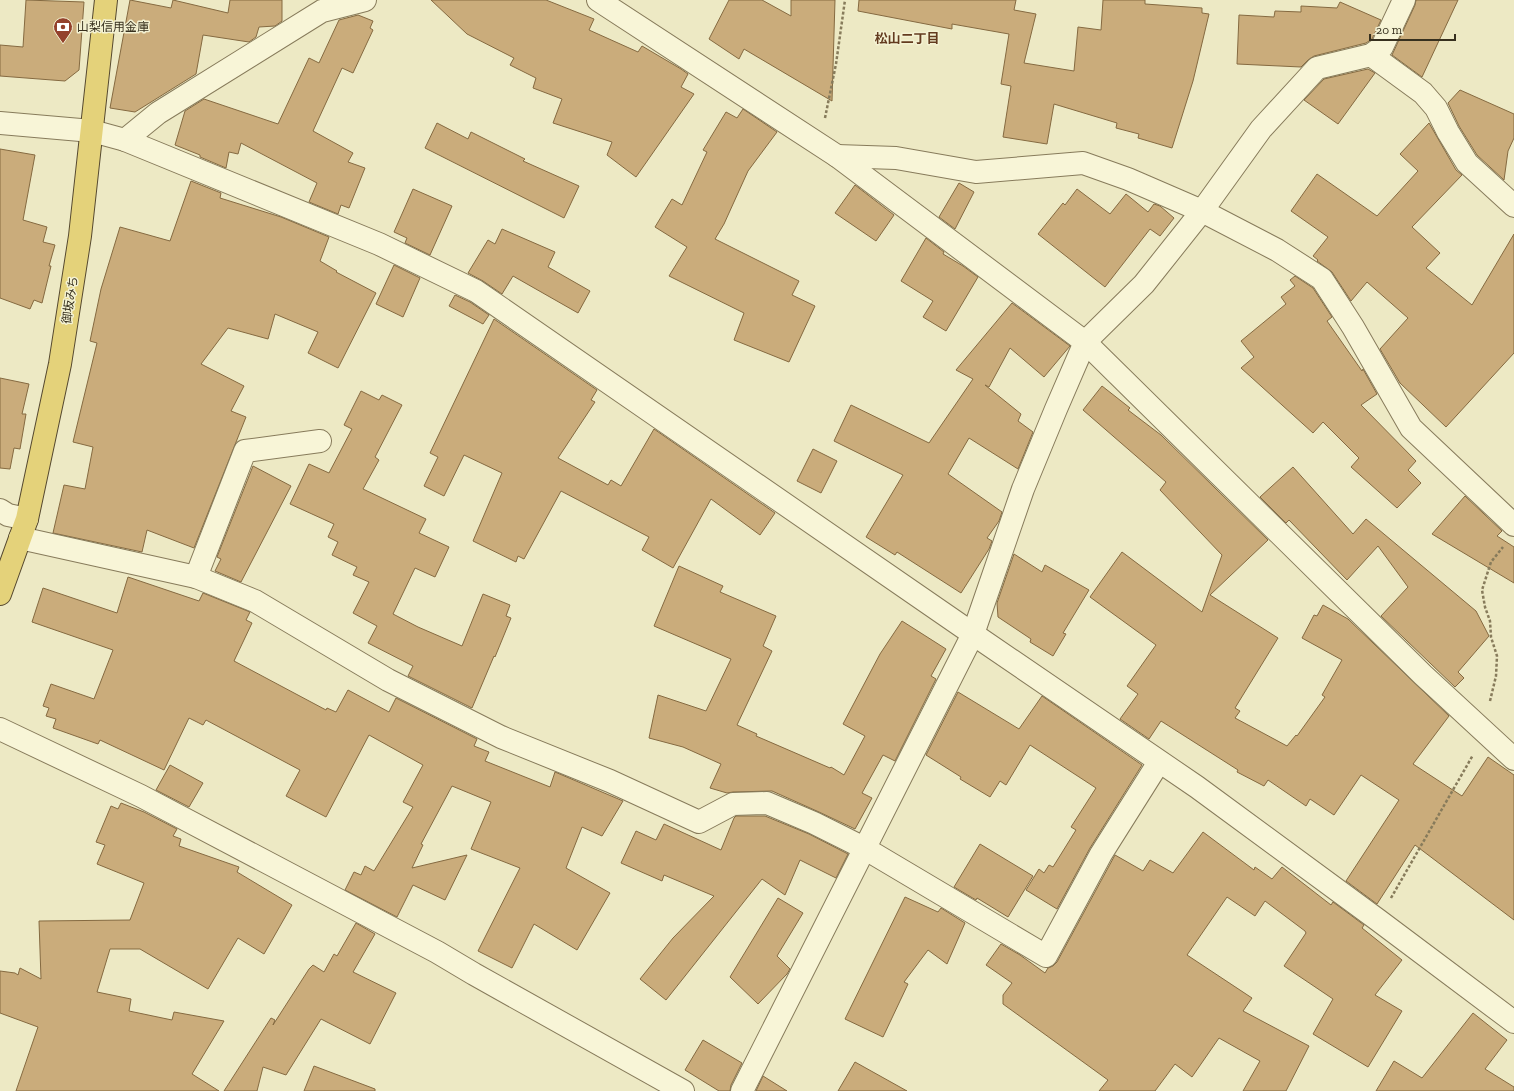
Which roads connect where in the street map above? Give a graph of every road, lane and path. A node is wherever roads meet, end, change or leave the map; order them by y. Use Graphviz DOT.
graph roads {
  1 [pos="106,0"];
  2 [pos="365,0"];
  3 [pos="598,0"];
  4 [pos="845,0"];
  5 [pos="1404,0"];
  6 [pos="1371,55"];
  7 [pos="0,123"];
  8 [pos="92,131"];
  9 [pos="125,140"];
  10 [pos="818,143"];
  11 [pos="837,156"];
  12 [pos="1514,206"];
  13 [pos="1202,211"];
  14 [pos="1085,342"];
  15 [pos="320,441"];
  16 [pos="0,510"];
  17 [pos="1514,525"];
  18 [pos="23,529"];
  19 [pos="196,577"];
  20 [pos="0,594"];
  21 [pos="972,634"];
  22 [pos="0,729"];
  23 [pos="1514,759"];
  24 [pos="1159,762"];
  25 [pos="864,848"];
  26 [pos="1514,1022"];
  27 [pos="683,1091"];
  28 [pos="742,1091"];
  1 -- 8 [label="highway, 御坂みち"];
  2 -- 9 [label="street"];
  3 -- 10 [label="street"];
  4 -- 10 [label="path"];
  5 -- 6 [label="street"];
  6 -- 12 [label="street"];
  6 -- 13 [label="street"];
  7 -- 8 [label="street"];
  8 -- 9 [label="street"];
  8 -- 18 [label="highway, 御坂みち"];
  9 -- 21 [label="street"];
  10 -- 11 [label="street"];
  11 -- 13 [label="street"];
  11 -- 14 [label="street"];
  13 -- 14 [label="street"];
  13 -- 17 [label="street"];
  14 -- 21 [label="street"];
  14 -- 23 [label="street"];
  15 -- 19 [label="street"];
  16 -- 18 [label="street"];
  18 -- 19 [label="street"];
  18 -- 20 [label="highway, 御坂みち"];
  19 -- 25 [label="street"];
  21 -- 24 [label="street"];
  21 -- 25 [label="street"];
  22 -- 27 [label="street"];
  24 -- 25 [label="street"];
  24 -- 26 [label="street"];
  25 -- 28 [label="street"];
}
